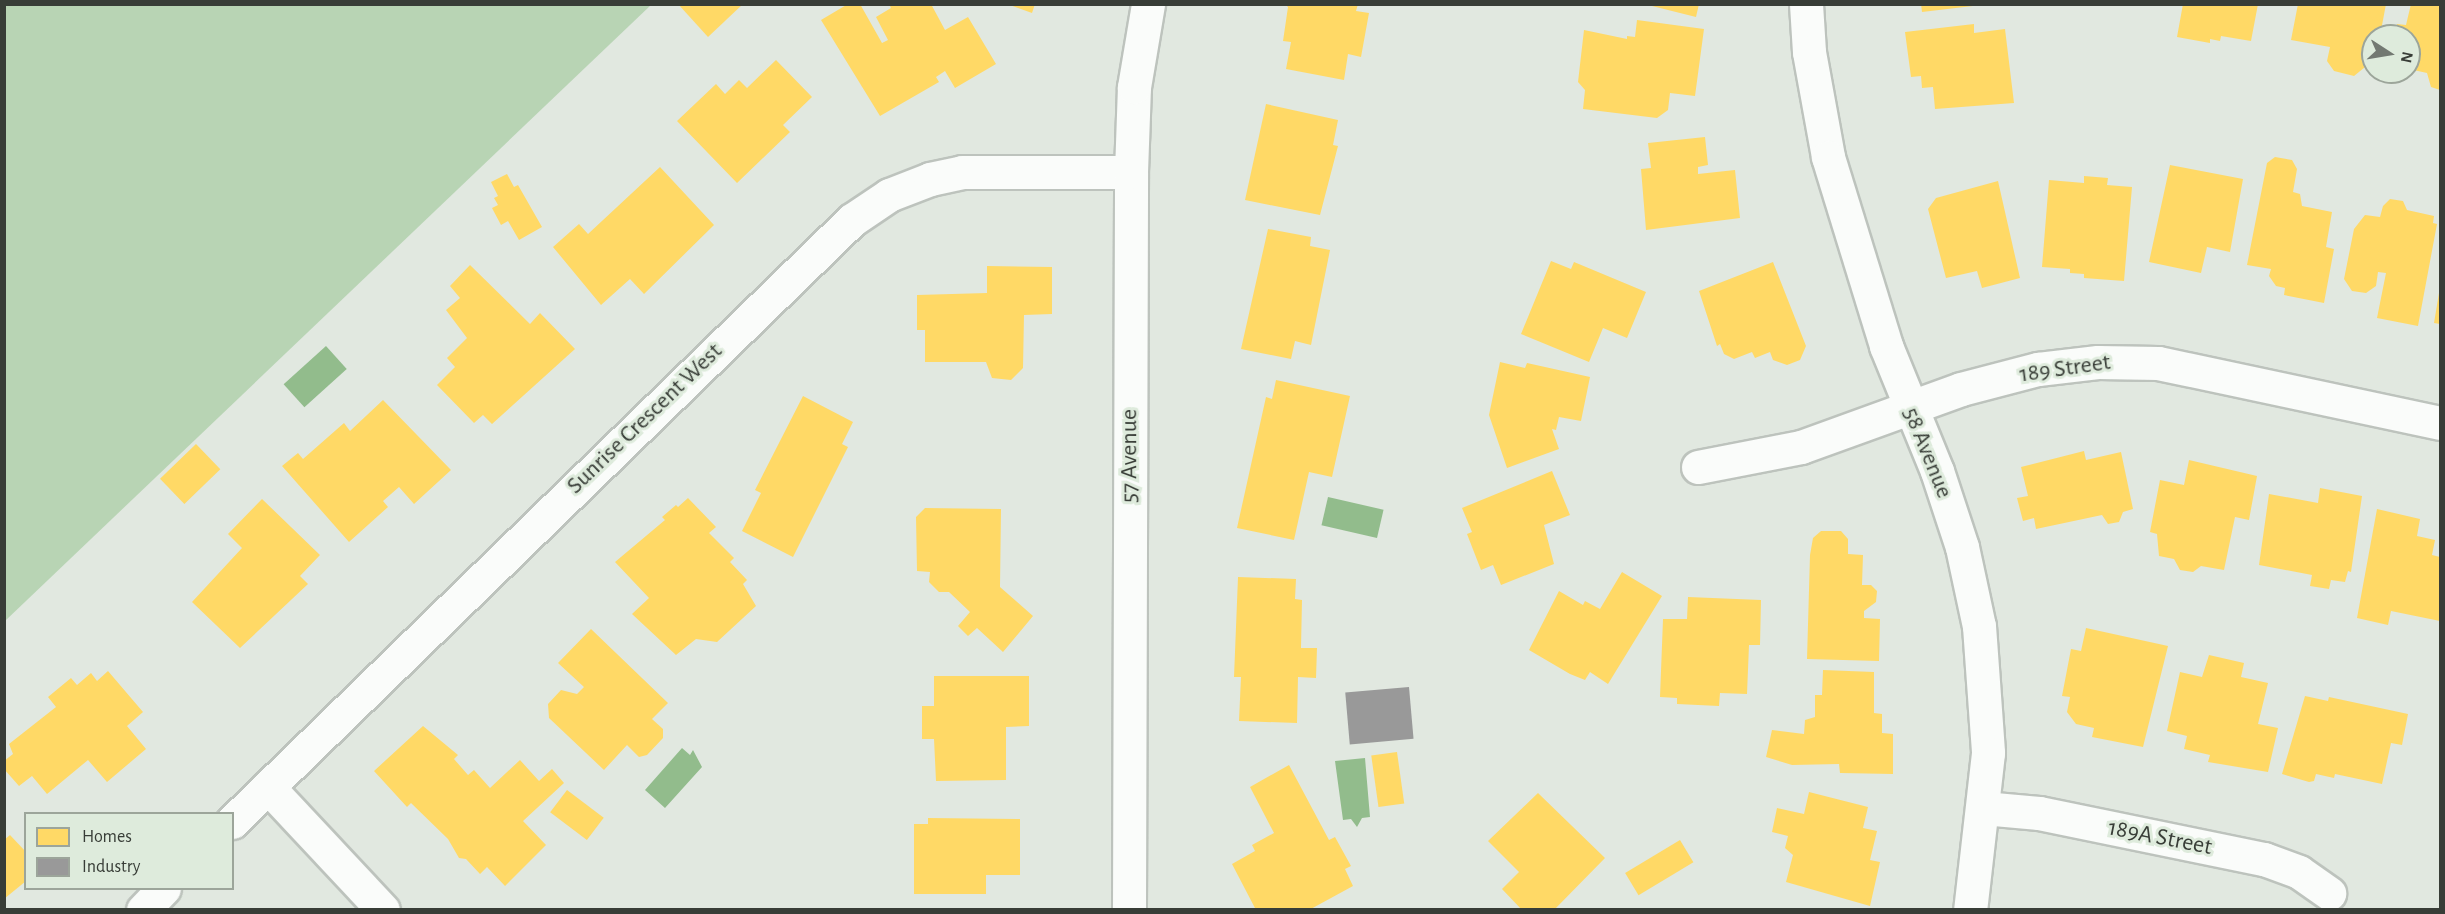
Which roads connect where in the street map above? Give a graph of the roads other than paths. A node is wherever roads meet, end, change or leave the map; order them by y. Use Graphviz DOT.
graph roads {
  1 [pos="1148,4"];
  2 [pos="1806,4"];
  3 [pos="1131,172"];
  4 [pos="1908,407"];
  5 [pos="2440,423"];
  6 [pos="1698,467"];
  7 [pos="268,787"];
  8 [pos="1983,808"];
  9 [pos="234,820"];
  10 [pos="162,890"];
  11 [pos="2329,893"];
  12 [pos="143,909"];
  13 [pos="383,909"];
  14 [pos="1129,909"];
  15 [pos="1970,909"];
  1 -- 3 [label="street, 57 Avenue"];
  2 -- 4 [label="street, 58 Avenue"];
  3 -- 7 [label="street, Sunrise Crescent West"];
  3 -- 14 [label="street, 57 Avenue"];
  4 -- 5 [label="street, 189 Street"];
  4 -- 6 [label="street, 189 Street"];
  4 -- 8 [label="street, 58 Avenue"];
  7 -- 9 [label="street, Sunrise Crescent West"];
  7 -- 13 [label="street"];
  8 -- 11 [label="street, 189A Street"];
  8 -- 15 [label="street, 58 Avenue"];
  10 -- 12 [label="street"];
}
